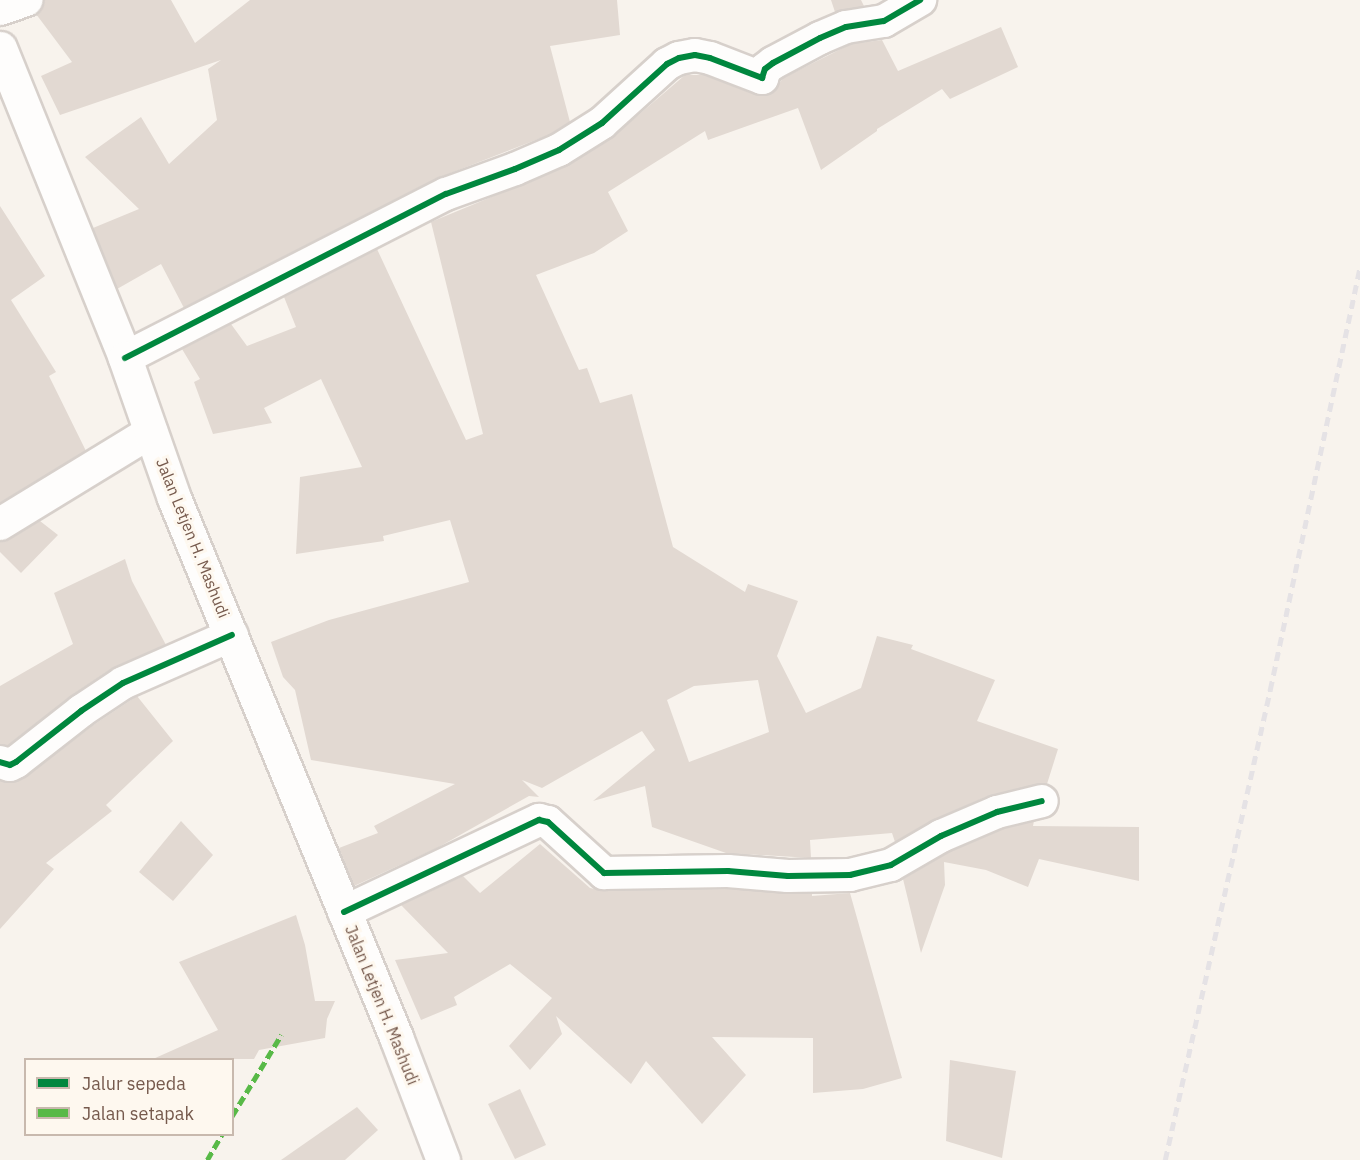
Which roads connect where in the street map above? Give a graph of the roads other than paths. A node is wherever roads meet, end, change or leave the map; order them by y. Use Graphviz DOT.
graph roads {
  1 [pos="26,0"];
  2 [pos="920,0"];
  3 [pos="0,9"];
  4 [pos="0,48"];
  5 [pos="126,358"];
  6 [pos="151,432"];
  7 [pos="0,524"];
  8 [pos="232,635"];
  9 [pos="0,762"];
  10 [pos="1042,801"];
  11 [pos="344,912"];
  12 [pos="443,1160"];
  1 -- 3 [label="street"];
  2 -- 5 [label="street"];
  4 -- 5 [label="main road, Jalan Letjen H. Mashudi"];
  5 -- 6 [label="main road, Jalan Letjen H. Mashudi"];
  6 -- 7 [label="street"];
  6 -- 8 [label="main road, Jalan Letjen H. Mashudi"];
  8 -- 9 [label="street"];
  8 -- 11 [label="main road, Jalan Letjen H. Mashudi"];
  10 -- 11 [label="street"];
  11 -- 12 [label="main road, Jalan Letjen H. Mashudi"];
}
